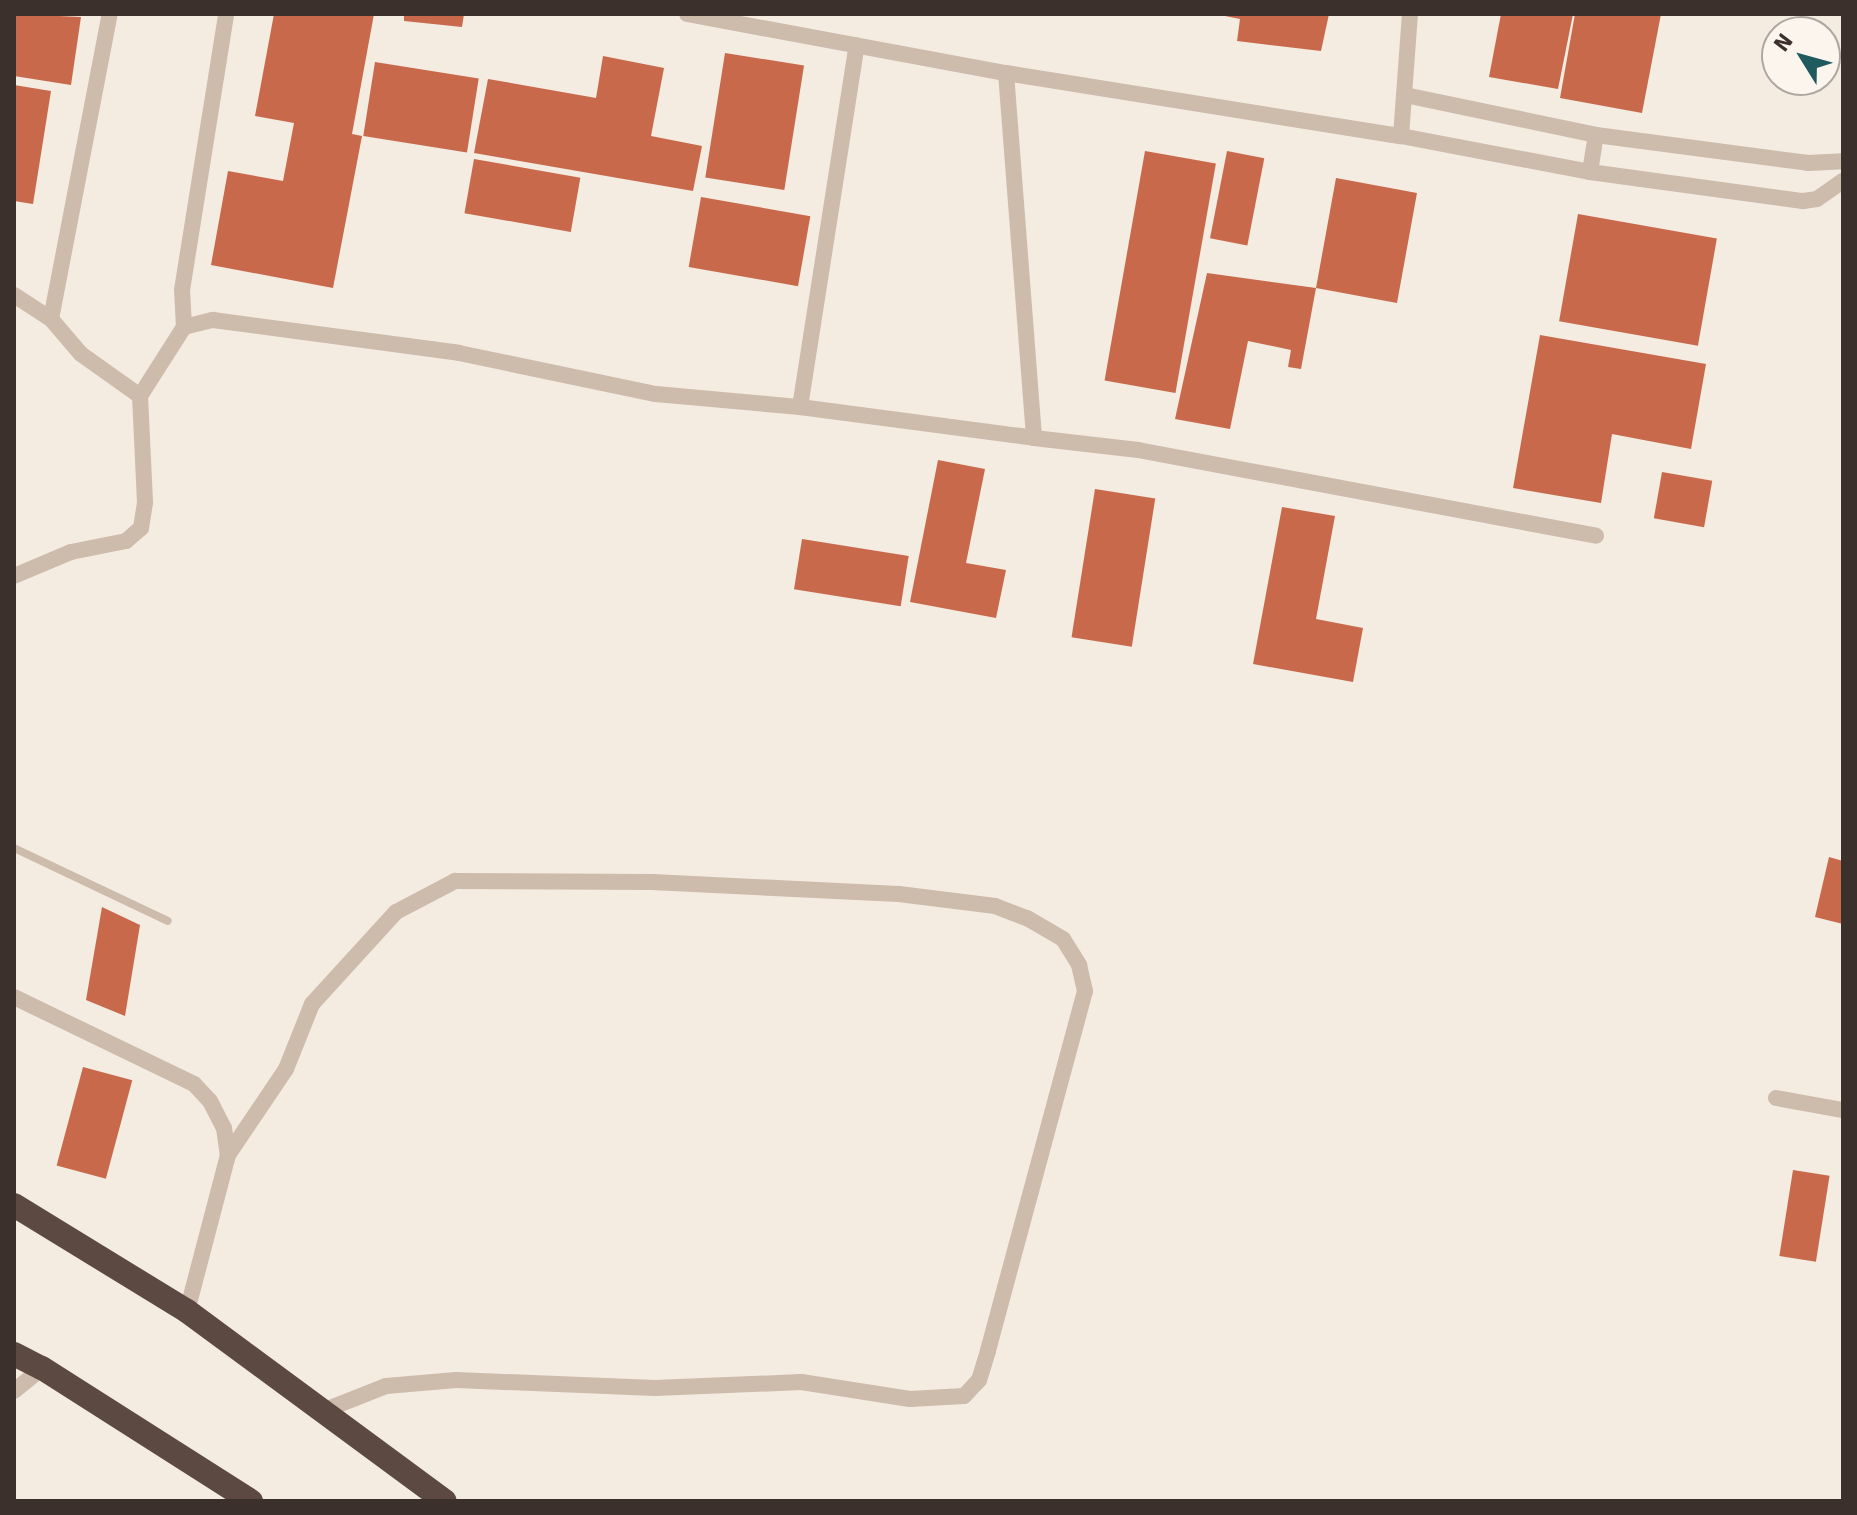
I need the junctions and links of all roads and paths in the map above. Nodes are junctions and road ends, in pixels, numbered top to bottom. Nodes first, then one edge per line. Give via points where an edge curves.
1 (110, 14) edge
2 (226, 14) edge
3 (687, 14) edge
4 (1410, 14) edge
5 (857, 45) junction
6 (1006, 73) junction
7 (1405, 95) junction
8 (1596, 135) junction
9 (1401, 136) junction
10 (1843, 161) edge
11 (1590, 172) junction
12 (1843, 181) edge
13 (14, 295) edge
14 (51, 319) junction
15 (184, 327) junction
16 (140, 396) junction
17 (800, 407) junction
18 (1034, 438) junction
19 (1596, 536) dead end
20 (14, 576) edge
21 (14, 848) edge
22 (168, 921) dead end
23 (14, 997) edge
24 (1776, 1098) dead end
25 (1843, 1110) edge
26 (228, 1155) junction
27 (14, 1205) edge
28 (187, 1311) junction
29 (14, 1354) edge
30 (42, 1368) junction
31 (14, 1391) edge
32 (325, 1410) junction
33 (251, 1501) edge
34 (445, 1501) edge

1 - 14 street
2 - 15 street via 182,290
3 - 5 street
4 - 7 street
5 - 6 street
5 - 17 street
6 - 9 street
6 - 18 street
7 - 8 street
7 - 9 street
8 - 10 street via 1808,163
8 - 11 street
9 - 11 street
11 - 12 street via 1803,201 1817,199
13 - 14 street
14 - 16 street via 81,354
15 - 16 street
15 - 17 street via 213,320 459,353 656,394
16 - 20 street via 145,502 141,528 126,541 71,552
17 - 18 street
18 - 19 street via 1138,450
21 - 22 lane
23 - 26 street via 194,1084 224,1128
24 - 25 street
26 - 28 street
26 - 32 street via 286,1069 312,1004 396,912 455,881 652,882 899,894 995,906 1063,939 1079,965 1085,991 988,1351 979,1380 964,1396 910,1399 801,1382 655,1388 456,1380 386,1386
27 - 28 highway
28 - 32 highway
29 - 30 highway
30 - 31 street
30 - 33 highway
32 - 34 highway

